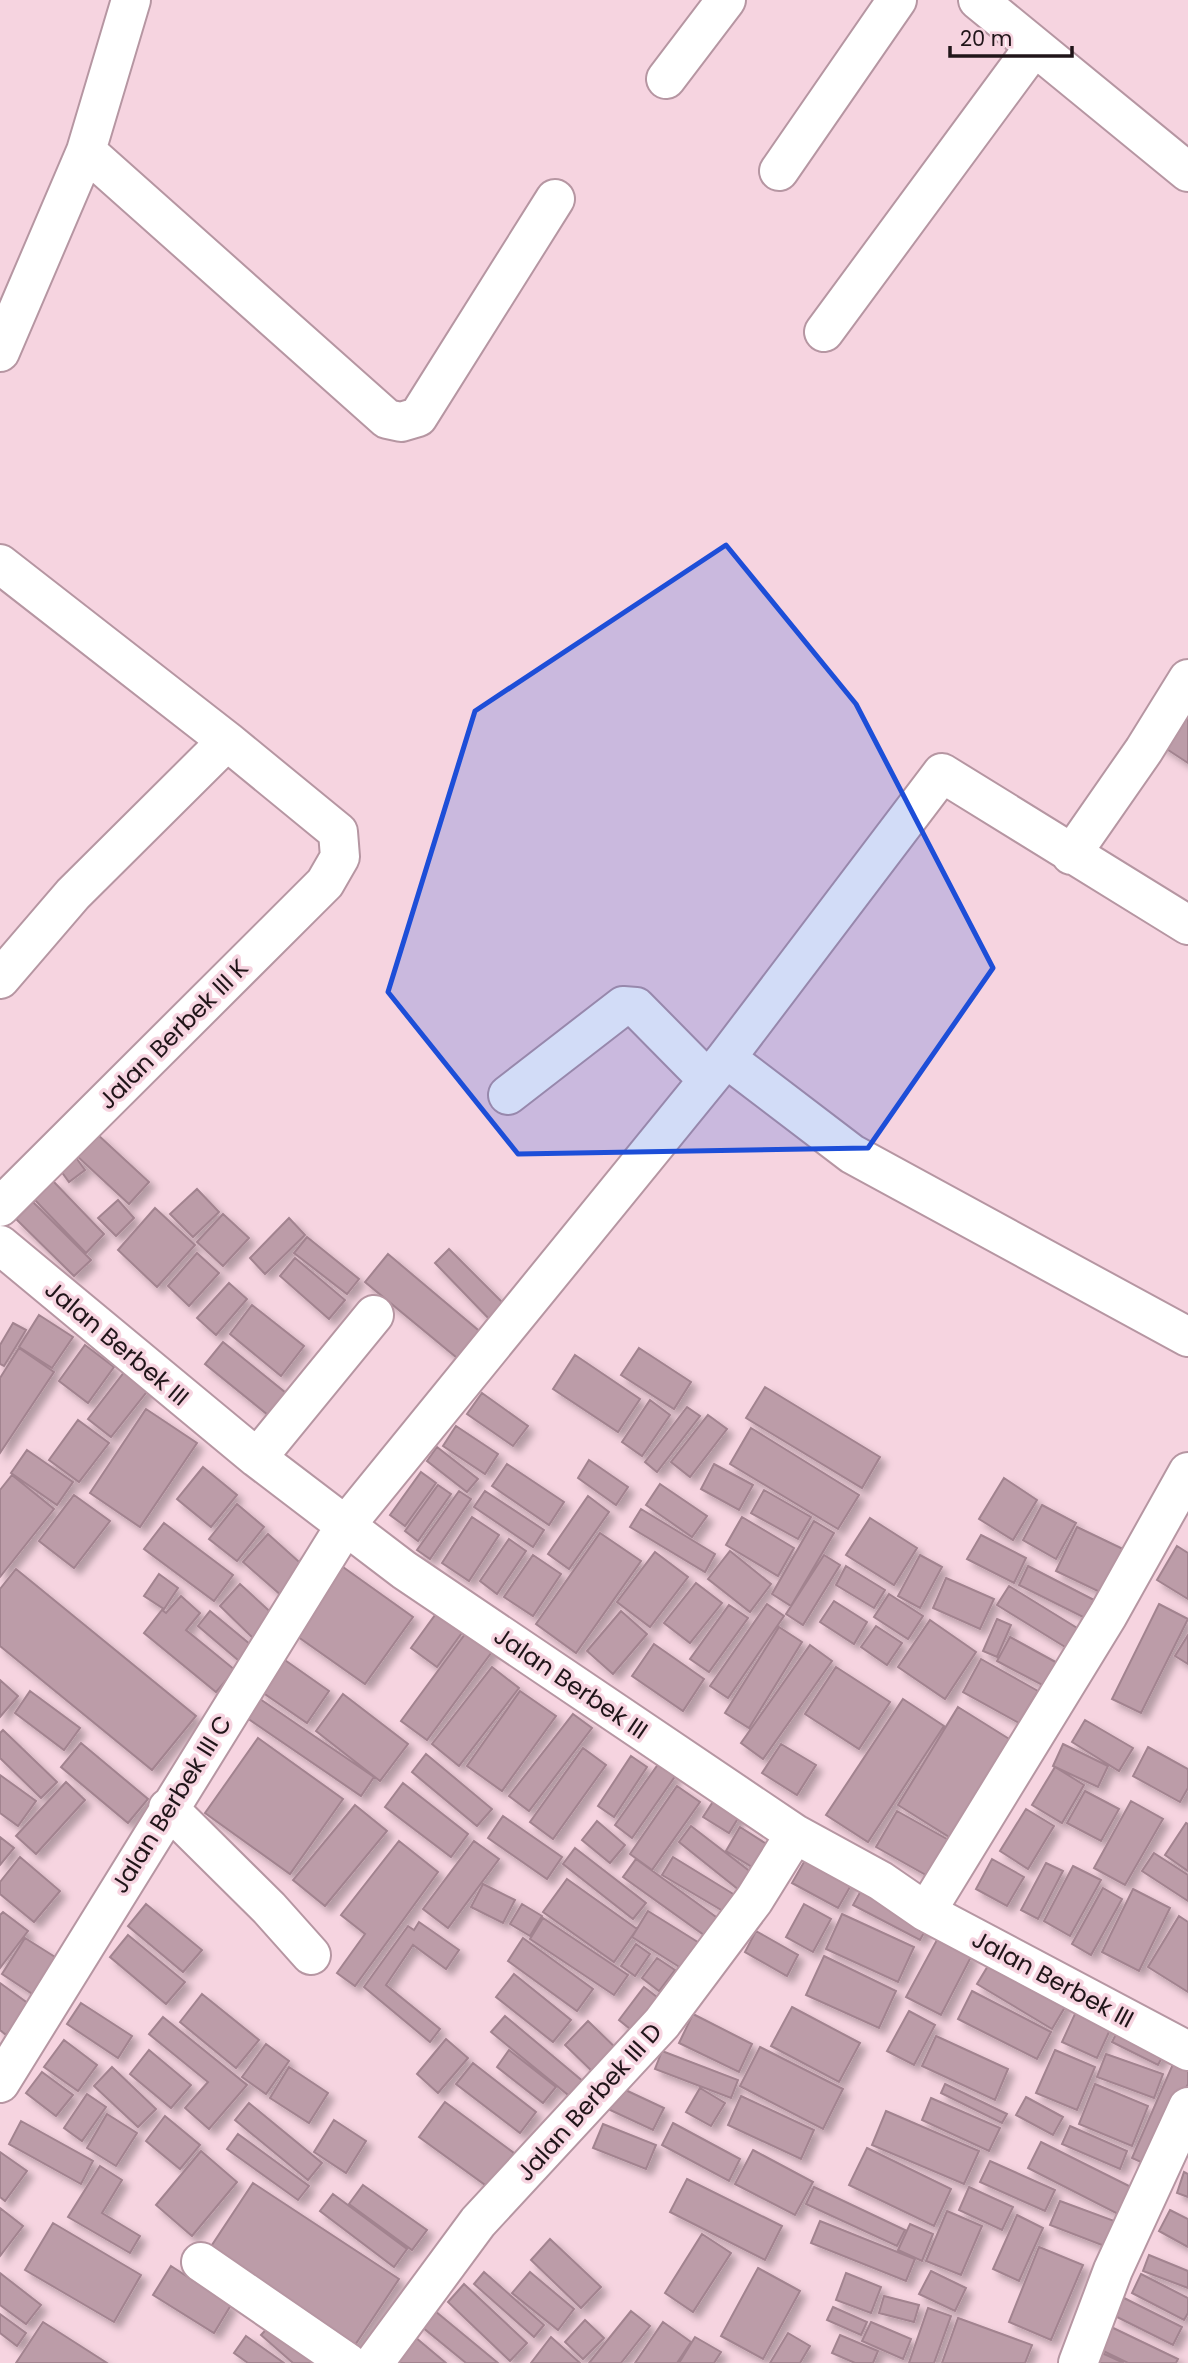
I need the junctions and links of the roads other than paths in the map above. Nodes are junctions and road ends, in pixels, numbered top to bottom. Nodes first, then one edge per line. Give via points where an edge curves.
1 (131, 0) edge
2 (726, 0) edge
3 (897, 0) edge
4 (978, 0) edge
5 (1034, 47) junction
6 (666, 79) dead end
7 (86, 151) junction
8 (779, 170) dead end
9 (1188, 172) edge
10 (555, 199) dead end
11 (824, 332) dead end
12 (0, 352) edge
13 (0, 564) edge
14 (1188, 679) edge
15 (227, 741) junction
16 (1071, 855) junction
17 (1188, 925) edge
18 (0, 979) edge
19 (717, 1069) junction
20 (508, 1095) dead end
21 (0, 1207) edge
22 (0, 1245) edge
23 (374, 1315) dead end
24 (1188, 1337) edge
25 (257, 1458) junction
26 (1188, 1472) edge
27 (345, 1526) junction
28 (168, 1808) junction
29 (795, 1835) junction
30 (926, 1912) junction
31 (311, 1955) dead end
32 (1185, 2041) edge
33 (0, 2083) edge
34 (1188, 2107) edge
35 (201, 2262) dead end
36 (348, 2363) edge
37 (374, 2363) edge
38 (1078, 2363) edge

1 - 7 street
2 - 6 street
3 - 8 street
4 - 5 street
5 - 9 street
5 - 11 street
7 - 10 street via 387,419 401,422 418,417
7 - 12 street
13 - 15 street
14 - 16 street
15 - 18 street via 73,894
15 - 21 street, Jalan Berbek III K via 338,832 340,857 325,883
16 - 17 street
16 - 19 street, Jalan Berbek III C via 942,773
19 - 20 street via 636,1007 623,1006
19 - 24 street via 852,1154
19 - 27 street, Jalan Berbek III C
22 - 25 street, Jalan Berbek III
23 - 25 street
25 - 27 street, Jalan Berbek III
26 - 30 street via 1108,1615
27 - 28 street, Jalan Berbek III C
27 - 29 street, Jalan Berbek III
28 - 31 street
28 - 33 street, Jalan Berbek III C
29 - 30 street, Jalan Berbek III via 881,1881
29 - 37 street, Jalan Berbek III D via 754,1900 662,2022 478,2222
30 - 32 street, Jalan Berbek III
34 - 38 street via 1113,2270
35 - 36 street

